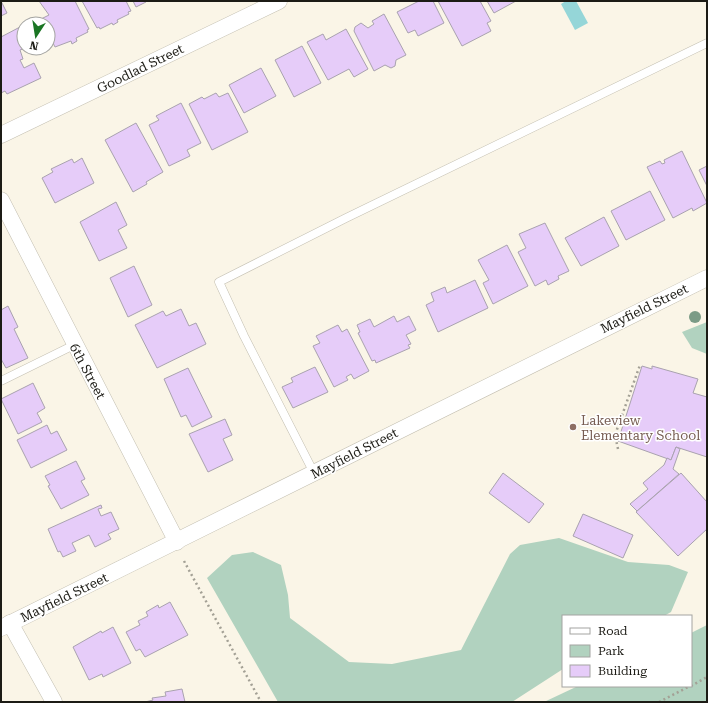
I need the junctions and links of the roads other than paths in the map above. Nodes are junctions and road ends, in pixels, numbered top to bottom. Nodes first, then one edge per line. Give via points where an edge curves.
1 (279, 1) edge
2 (707, 43) edge
3 (1, 135) edge
4 (1, 200) edge
5 (707, 278) edge
6 (74, 345) junction
7 (1, 381) edge
8 (314, 473) junction
9 (177, 542) junction
10 (6, 626) edge
11 (54, 702) edge

1 - 3 street, Goodlad Street
2 - 8 lane via 219,282
4 - 6 street, 6th Street
5 - 8 street, Mayfield Street
6 - 7 lane
6 - 9 street, 6th Street
8 - 9 street, Mayfield Street
9 - 10 street, Mayfield Street
10 - 11 street

